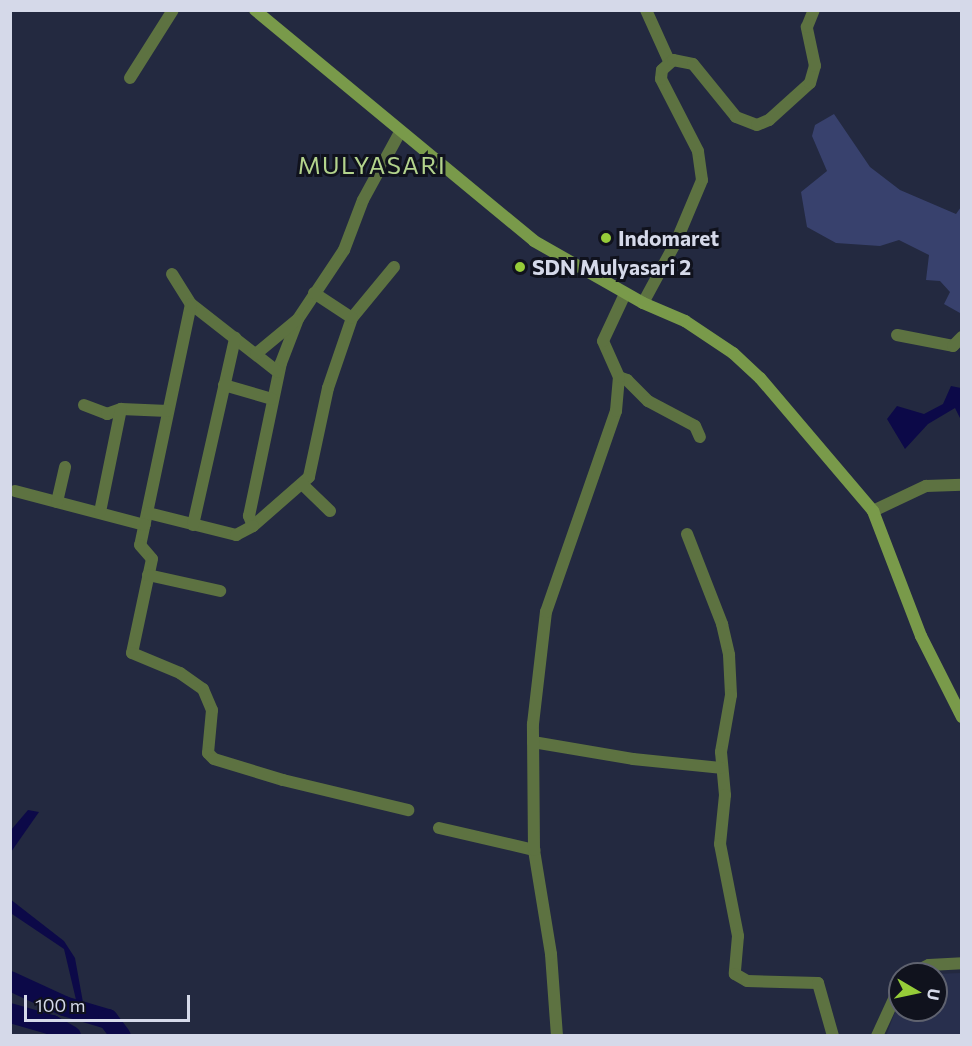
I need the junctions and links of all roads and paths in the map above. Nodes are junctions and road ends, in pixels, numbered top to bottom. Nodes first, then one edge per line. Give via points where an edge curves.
1 (172, 10) edge
2 (646, 10) edge
3 (814, 10) edge
4 (256, 11) edge
5 (669, 61) junction
6 (130, 78) dead end
7 (399, 134) junction
8 (394, 267) dead end
9 (172, 274) dead end
10 (314, 293) junction
11 (626, 294) junction
12 (643, 303) junction
13 (191, 304) junction
14 (352, 318) junction
15 (298, 319) junction
16 (897, 335) dead end
17 (962, 337) edge
18 (235, 338) junction
19 (256, 354) junction
20 (278, 372) junction
21 (619, 377) junction
22 (224, 385) junction
23 (272, 399) junction
24 (84, 405) dead end
25 (121, 409) junction
26 (168, 411) junction
27 (700, 436) dead end
28 (65, 467) dead end
29 (302, 484) junction
30 (962, 485) edge
31 (15, 491) dead end
32 (57, 502) junction
33 (873, 510) junction
34 (330, 511) dead end
35 (100, 512) junction
36 (146, 519) junction
37 (193, 525) junction
38 (253, 526) junction
39 (687, 534) dead end
40 (148, 575) junction
41 (219, 591) dead end
42 (962, 717) edge
43 (533, 742) junction
44 (721, 768) junction
45 (408, 810) dead end
46 (439, 828) dead end
47 (534, 850) junction
48 (888, 1012) edge
49 (557, 1035) edge
50 (833, 1035) edge
51 (877, 1035) edge

1 - 6 street
2 - 5 street
3 - 5 street via 807,27 815,66 810,83 769,120 757,125 736,117 693,64 682,59
4 - 7 main road via 338,77
5 - 12 street via 661,79 698,151 702,180 676,242
7 - 10 street via 363,200 344,250
7 - 11 main road via 534,241
8 - 14 street
9 - 13 street
10 - 14 street
10 - 15 street
11 - 12 main road
11 - 21 street via 603,341
12 - 33 main road via 685,321 746,364
13 - 18 street
13 - 26 street
14 - 29 street via 328,388 309,477
15 - 19 street
15 - 20 street
16 - 17 street via 953,346
18 - 19 street
18 - 22 street
19 - 20 street
20 - 23 street
21 - 27 street via 648,401 695,426
21 - 43 street via 616,411 546,612
22 - 23 street
22 - 37 street
23 - 38 street via 249,516
24 - 25 street via 107,414
25 - 26 street
25 - 35 street
26 - 36 street
28 - 32 street
29 - 34 street
29 - 38 street
30 - 33 street via 926,486
31 - 32 street
32 - 35 street
33 - 42 main road via 921,636
35 - 36 street
36 - 37 street
36 - 40 street via 140,545 152,559
37 - 38 street via 236,535
39 - 44 street via 722,624 729,655 731,695
40 - 41 street
40 - 45 street via 132,653 180,673 203,689 212,710 210,756 283,780
43 - 44 street via 633,759
43 - 47 street
44 - 50 street via 725,795 720,844 738,936 735,974 747,981 818,983
46 - 47 street
47 - 49 street via 551,954
48 - 51 street

